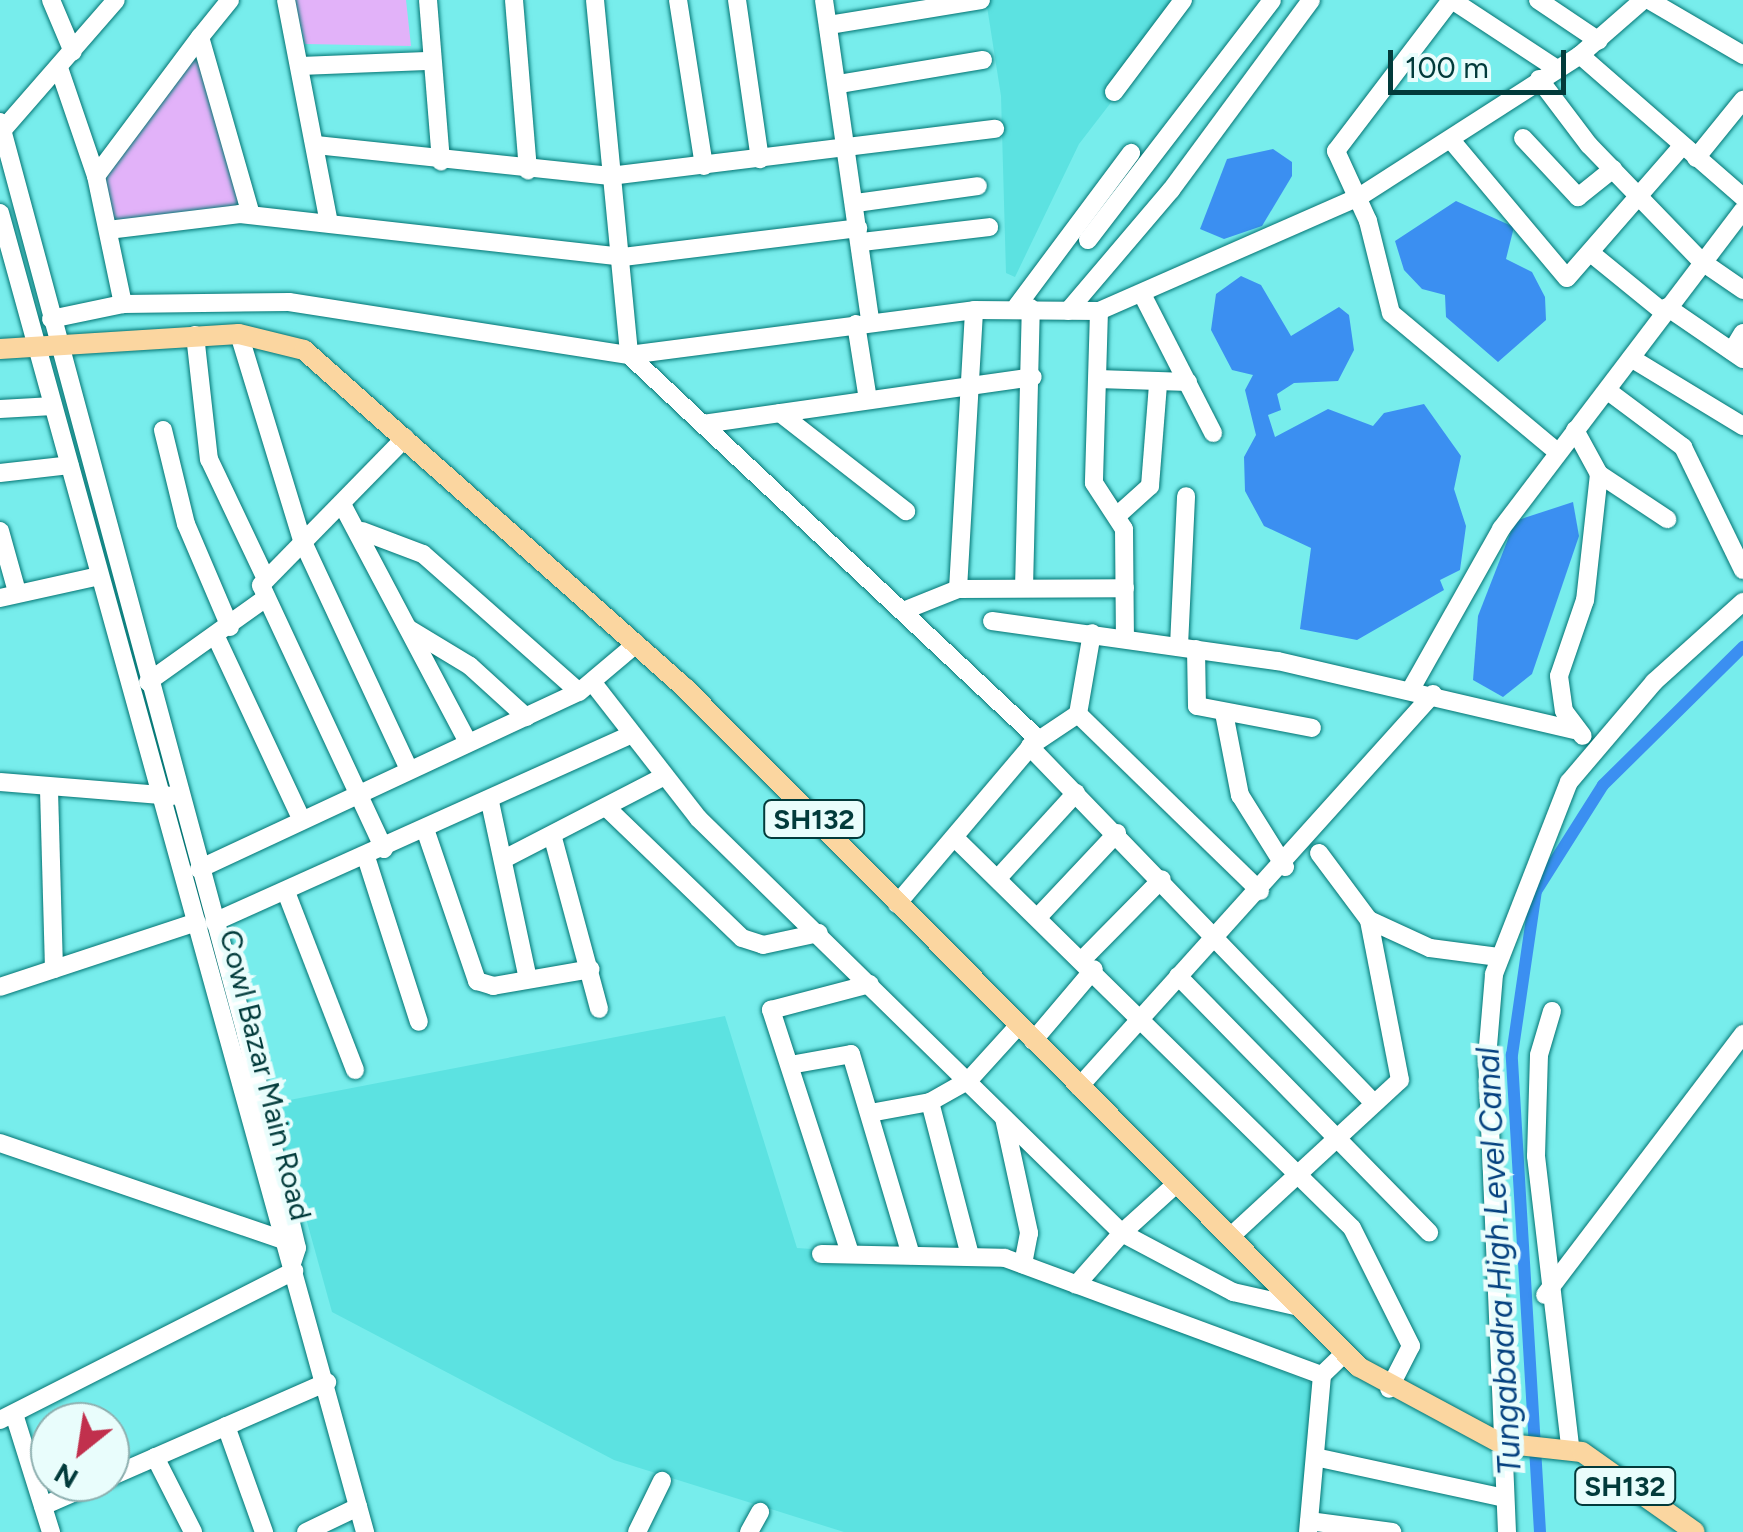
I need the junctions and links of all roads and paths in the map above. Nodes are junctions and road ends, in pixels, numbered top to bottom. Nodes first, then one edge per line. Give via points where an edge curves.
1 (51, 0) edge
2 (116, 0) edge
3 (230, 0) edge
4 (286, 0) edge
5 (428, 0) edge
6 (514, 0) edge
7 (594, 0) edge
8 (678, 0) edge
9 (737, 0) edge
10 (824, 0) edge
11 (980, 0) edge
12 (1182, 0) edge
13 (1272, 0) edge
14 (1311, 0) edge
15 (1452, 0) edge
16 (1538, 0) edge
17 (1646, 0) edge
18 (1676, 6) edge
19 (829, 25) junction
20 (200, 36) junction
21 (1599, 41) junction
22 (73, 52) junction
23 (1580, 55) junction
24 (1743, 55) edge
25 (983, 60) dead end
26 (430, 61) junction
27 (303, 66) junction
28 (58, 68) junction
29 (1557, 69) junction
30 (1538, 79) junction
31 (839, 84) junction
32 (1114, 92) dead end
33 (1743, 100) edge
34 (1, 129) edge
35 (995, 130) dead end
36 (1523, 138) dead end
37 (1451, 140) junction
38 (316, 145) junction
39 (849, 146) junction
40 (1689, 152) junction
41 (1131, 153) dead end
42 (760, 159) junction
43 (441, 161) junction
44 (704, 166) junction
45 (1613, 169) junction
46 (528, 170) junction
47 (96, 176) junction
48 (610, 176) junction
49 (978, 186) dead end
50 (1643, 195) junction
51 (1358, 197) junction
52 (1743, 197) edge
53 (856, 203) junction
54 (1743, 210) edge
55 (0, 212) edge
56 (252, 215) junction
57 (329, 223) junction
58 (989, 227) dead end
59 (108, 230) junction
60 (860, 235) junction
61 (1088, 240) dead end
62 (1592, 254) junction
63 (624, 257) junction
64 (1701, 261) junction
65 (1743, 290) edge
66 (1143, 296) junction
67 (123, 304) junction
68 (1024, 307) junction
69 (974, 310) junction
70 (1665, 310) junction
71 (1068, 311) junction
72 (1099, 311) junction
73 (51, 319) junction
74 (863, 323) junction
75 (1743, 333) edge
76 (239, 334) junction
77 (194, 335) junction
78 (58, 346) junction
79 (35, 348) junction
80 (0, 349) edge
81 (629, 355) junction
82 (1738, 355) edge
83 (1631, 358) junction
84 (1033, 376) junction
85 (1098, 380) junction
86 (1188, 382) junction
87 (972, 385) junction
88 (1158, 385) junction
89 (1608, 391) junction
90 (868, 400) junction
91 (52, 406) junction
92 (0, 409) edge
93 (780, 413) junction
94 (703, 424) junction
95 (1743, 426) edge
96 (163, 430) dead end
97 (1575, 430) junction
98 (1213, 433) dead end
99 (405, 438) junction
100 (1557, 452) junction
101 (70, 464) junction
102 (0, 473) edge
103 (1600, 474) junction
104 (1186, 496) dead end
105 (344, 508) junction
106 (906, 511) dead end
107 (1119, 514) junction
108 (1667, 519) dead end
109 (0, 531) edge
110 (362, 531) junction
111 (302, 540) junction
112 (1743, 570) edge
113 (264, 575) junction
114 (99, 576) junction
115 (1024, 588) junction
116 (1125, 588) junction
117 (958, 589) junction
118 (8, 595) edge
119 (263, 600) junction
120 (1743, 602) edge
121 (903, 611) junction
122 (992, 621) dead end
123 (408, 629) junction
124 (223, 633) junction
125 (1092, 633) junction
126 (1125, 638) junction
127 (636, 644) junction
128 (1188, 647) junction
129 (148, 682) junction
130 (586, 688) junction
131 (1412, 690) junction
132 (1432, 694) junction
133 (1224, 712) junction
134 (1078, 714) junction
135 (526, 717) junction
136 (1312, 728) dead end
137 (1575, 730) junction
138 (627, 736) junction
139 (466, 740) junction
140 (1034, 743) junction
141 (1595, 745) junction
142 (408, 766) junction
143 (660, 778) junction
144 (0, 782) edge
145 (49, 790) junction
146 (358, 791) junction
147 (1076, 793) junction
148 (170, 797) junction
149 (490, 802) junction
150 (607, 808) junction
151 (300, 816) junction
152 (426, 829) junction
153 (1117, 833) junction
154 (553, 838) junction
155 (956, 838) junction
156 (384, 850) junction
157 (1319, 852) dead end
158 (366, 856) junction
159 (504, 859) junction
160 (1285, 867) junction
161 (199, 868) junction
162 (999, 877) junction
163 (1162, 879) junction
164 (1260, 891) junction
165 (286, 892) junction
166 (898, 904) junction
167 (1039, 916) junction
168 (1370, 920) junction
169 (206, 922) junction
170 (819, 933) junction
171 (1215, 936) junction
172 (1498, 958) junction
173 (1088, 964) junction
174 (54, 969) junction
175 (591, 969) junction
176 (1178, 976) junction
177 (528, 979) junction
178 (870, 984) junction
179 (0, 988) edge
180 (599, 1009) dead end
181 (1552, 1010) dead end
182 (1140, 1014) junction
183 (419, 1022) dead end
184 (1026, 1034) junction
185 (1743, 1034) edge
186 (790, 1065) junction
187 (355, 1070) dead end
188 (969, 1080) junction
189 (1078, 1087) junction
190 (930, 1102) junction
191 (1374, 1102) junction
192 (870, 1113) junction
193 (1004, 1115) junction
194 (1338, 1139) junction
195 (0, 1143) edge
196 (1298, 1179) junction
197 (1176, 1184) junction
198 (1429, 1232) dead end
199 (1122, 1233) junction
200 (1230, 1236) junction
201 (278, 1238) junction
202 (850, 1253) junction
203 (821, 1254) dead end
204 (910, 1255) junction
205 (970, 1256) junction
206 (1024, 1264) junction
207 (293, 1267) junction
208 (1076, 1285) junction
209 (1545, 1294) junction
210 (1299, 1307) junction
211 (1345, 1352) junction
212 (1322, 1376) junction
213 (327, 1382) junction
214 (1389, 1388) junction
215 (7, 1417) edge
216 (226, 1426) junction
217 (1505, 1443) junction
218 (1562, 1445) junction
219 (1315, 1457) junction
220 (154, 1458) junction
221 (130, 1468) edge
222 (662, 1481) dead end
223 (1505, 1498) junction
224 (53, 1502) edge
225 (44, 1506) junction
226 (358, 1507) junction
227 (760, 1512) dead end
228 (1309, 1527) edge
229 (52, 1532) edge
230 (194, 1532) edge
231 (264, 1532) edge
232 (306, 1532) edge
233 (365, 1532) edge
234 (637, 1532) edge
235 (750, 1532) edge
236 (1392, 1532) edge
237 (1506, 1532) edge
238 (1695, 1532) edge

1 - 22 street
2 - 22 street
3 - 20 street
4 - 27 street
5 - 26 street
6 - 46 street
7 - 48 street
8 - 44 street
9 - 42 street
10 - 19 street
11 - 19 street
12 - 32 street
13 - 61 street
14 - 71 street via 1171,190
15 - 29 street
15 - 51 street via 1338,138
16 - 21 street
17 - 18 street
17 - 21 street
18 - 24 street
19 - 31 street
20 - 47 street
20 - 56 street
21 - 23 street
22 - 28 street
23 - 29 street
23 - 40 street
25 - 31 street
26 - 27 street
26 - 43 street
27 - 38 street
28 - 34 street
28 - 47 street
29 - 30 street
30 - 37 street
30 - 45 street
31 - 39 street
33 - 40 street
34 - 73 street, Cowl Bazar Main Road
35 - 39 street
36 - 45 street via 1578,197
37 - 51 street
37 - 62 street via 1559,275 1572,275
38 - 43 street
38 - 57 street
39 - 42 street
39 - 53 street
40 - 50 street
40 - 52 street
41 - 68 street
42 - 44 street
43 - 46 street
44 - 48 street
45 - 50 street
46 - 48 street
47 - 59 street
48 - 63 street
49 - 53 street
50 - 62 street
50 - 64 street
51 - 66 street
51 - 100 street via 1392,313
53 - 60 street
54 - 64 street
55 - 79 street, Cowl Bazar Main Road
56 - 57 street
56 - 59 street
57 - 63 street
58 - 60 street
59 - 67 street
60 - 63 street
60 - 74 street
62 - 70 street
63 - 81 street
64 - 65 street
64 - 70 street
66 - 72 street
66 - 86 street
67 - 73 street
67 - 81 street via 322,305
68 - 69 street
68 - 71 street
68 - 84 street
69 - 74 street
69 - 87 street
70 - 82 street
70 - 83 street
71 - 72 street
72 - 85 street
73 - 78 street, Cowl Bazar Main Road
74 - 81 street
74 - 90 street
75 - 82 street
76 - 77 main road, SH132
76 - 99 main road, SH132 via 304,350
76 - 111 street
77 - 78 main road, SH132
77 - 113 street via 209,459
78 - 79 main road, SH132
78 - 129 street, Cowl Bazar Main Road
79 - 80 main road, SH132
79 - 91 street, Cowl Bazar Main Road
81 - 94 street
83 - 89 street
83 - 95 street
84 - 87 street
84 - 115 street
85 - 88 street
85 - 107 street via 1094,483
86 - 88 street
86 - 98 street
87 - 90 street
87 - 117 street
88 - 107 street via 1150,486
89 - 97 street
89 - 112 street via 1683,446
90 - 93 street
91 - 92 street
91 - 101 street, Cowl Bazar Main Road
93 - 94 street
93 - 106 street
94 - 121 street
96 - 124 street
97 - 100 street
97 - 103 street
99 - 105 street
99 - 127 main road, SH132
100 - 131 street via 1500,528
101 - 102 street
101 - 114 street, Cowl Bazar Main Road
103 - 108 street
103 - 137 street via 1585,600 1560,676
104 - 128 street
105 - 110 street
105 - 111 street
107 - 116 street
109 - 118 street
110 - 123 street
110 - 130 street via 423,554
111 - 113 street
111 - 142 street
113 - 119 street
114 - 118 street
114 - 148 street, Cowl Bazar Main Road
115 - 116 street
115 - 117 street
116 - 126 street
117 - 121 street
119 - 124 street
119 - 146 street
120 - 141 street
121 - 140 street
122 - 125 street
123 - 135 street via 470,666
123 - 139 street
124 - 129 street
124 - 151 street
125 - 126 street
125 - 134 street
126 - 128 street
127 - 130 street
127 - 166 main road, SH132
128 - 131 street
128 - 133 street via 1193,700
129 - 148 street, Cowl Bazar Main Road
130 - 135 street
130 - 138 street
131 - 132 street
132 - 137 street
132 - 160 street
133 - 136 street
133 - 160 street via 1240,795
134 - 140 street
134 - 164 street
135 - 139 street
137 - 141 street
138 - 143 street
138 - 149 street
139 - 142 street
140 - 147 street
140 - 155 street
141 - 172 street via 1541,838
142 - 146 street
143 - 150 street
143 - 170 street
144 - 145 street
145 - 148 street
145 - 174 street
146 - 151 street
146 - 156 street
147 - 153 street
147 - 162 street
148 - 161 street, Cowl Bazar Main Road
148 - 169 street, Cowl Bazar Main Road
149 - 152 street
149 - 159 street
150 - 154 street
150 - 170 street via 742,938 763,945
151 - 161 street
152 - 156 street
152 - 177 street via 470,974 493,986
153 - 163 street
153 - 167 street
154 - 159 street
154 - 175 street
155 - 162 street
155 - 166 street
156 - 158 street
157 - 168 street
158 - 165 street
158 - 183 street
159 - 177 street
160 - 164 street
161 - 169 street, Cowl Bazar Main Road
162 - 167 street
163 - 171 street
163 - 173 street
164 - 171 street
165 - 169 street
165 - 187 street
166 - 184 main road, SH132
167 - 173 street
168 - 172 street via 1430,948
168 - 191 street via 1402,1073
169 - 174 street
169 - 201 street, Cowl Bazar Main Road
169 - 207 street, Cowl Bazar Main Road via 297,1248
170 - 178 street
171 - 176 street
171 - 191 street
172 - 217 street via 1488,1058
173 - 182 street
173 - 184 street
174 - 179 street
175 - 177 street
175 - 180 street
176 - 182 street
176 - 194 street
178 - 186 street via 776,1005 772,1019
178 - 188 street
181 - 209 street via 1535,1090
182 - 189 street
182 - 196 street
184 - 188 street
184 - 189 main road, SH132
185 - 209 street
186 - 192 street via 849,1051
186 - 202 street
188 - 190 street
188 - 193 street
189 - 197 main road, SH132
190 - 192 street
190 - 205 street
191 - 194 street
192 - 204 street
193 - 199 street
193 - 206 street via 1029,1233
194 - 196 street
194 - 198 street
195 - 201 street
196 - 200 street
196 - 214 street via 1352,1228 1406,1329 1408,1360
197 - 199 street
197 - 200 main road, SH132
199 - 208 street
199 - 210 street via 1233,1292
200 - 210 main road, SH132
201 - 207 street, Cowl Bazar Main Road
202 - 203 street
202 - 204 street
204 - 205 street
205 - 206 street
206 - 208 street
207 - 213 street
207 - 215 street
208 - 212 street
209 - 218 street
210 - 211 main road, SH132
211 - 212 street
211 - 214 main road, SH132
212 - 219 street
213 - 216 street
213 - 226 street
214 - 217 main road, SH132
215 - 225 street
216 - 220 street
216 - 231 street
217 - 218 main road, SH132
217 - 223 street
218 - 238 main road, SH132
219 - 223 street
219 - 228 street
220 - 221 street
220 - 230 street
222 - 234 street
223 - 237 street
224 - 225 street
225 - 229 street
226 - 232 street
226 - 233 street
227 - 235 street
228 - 236 street

